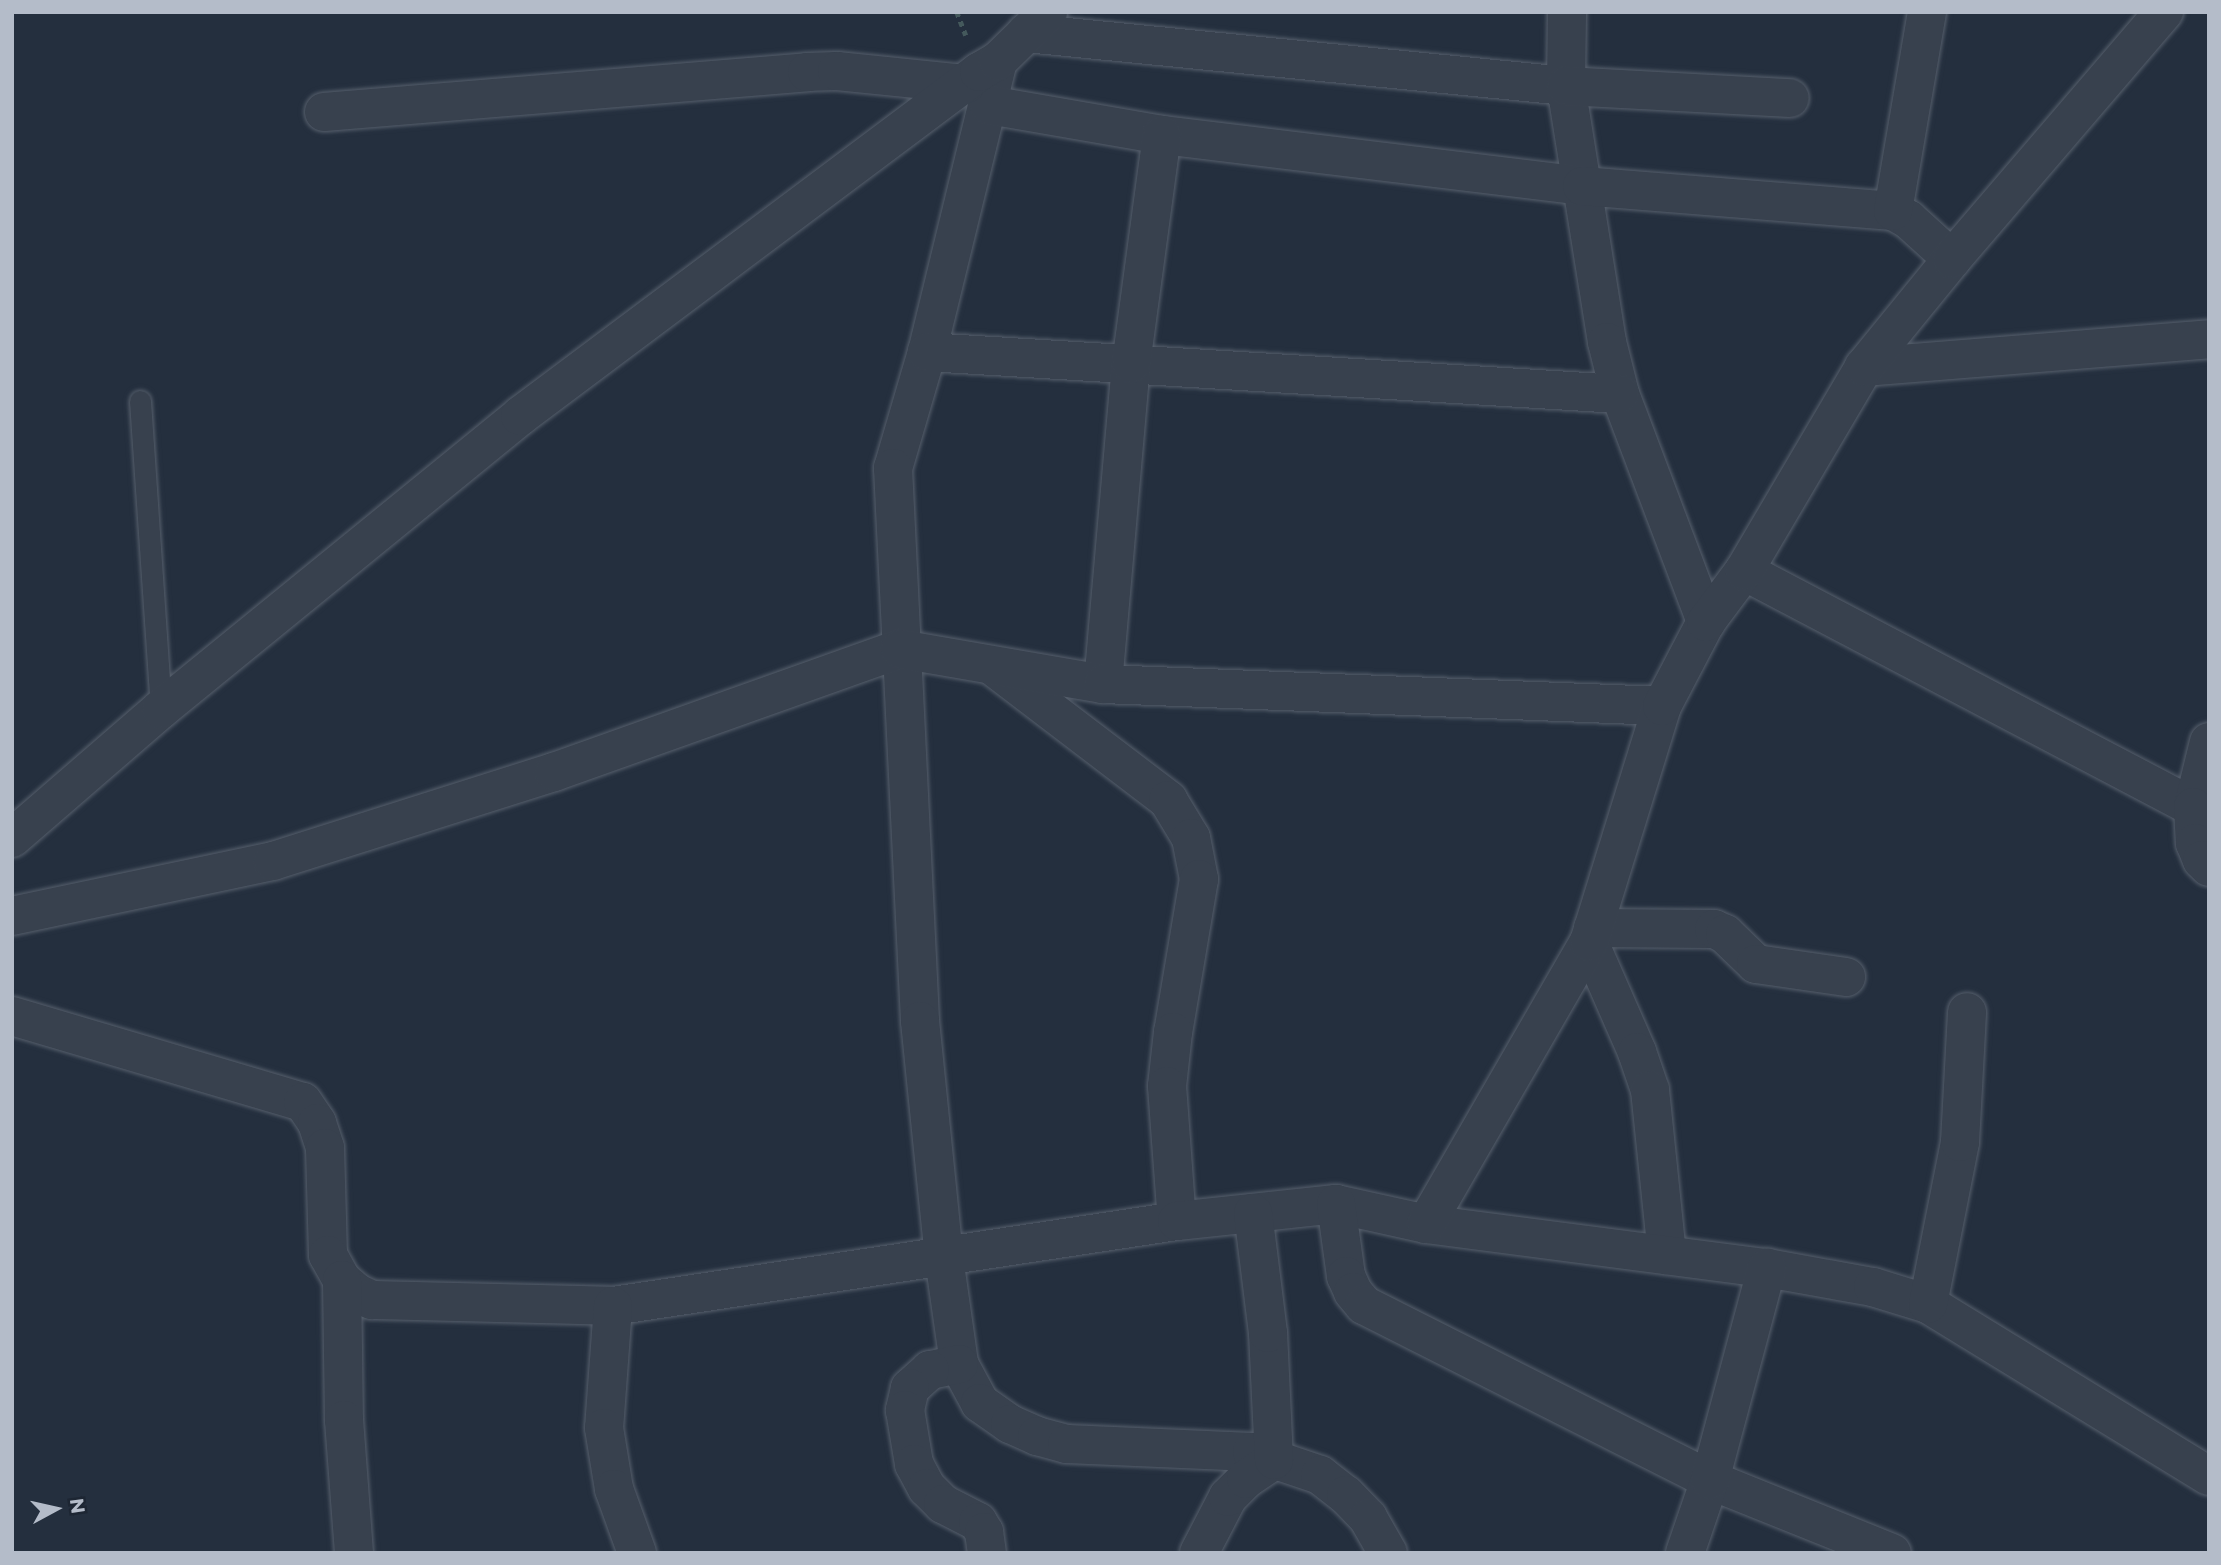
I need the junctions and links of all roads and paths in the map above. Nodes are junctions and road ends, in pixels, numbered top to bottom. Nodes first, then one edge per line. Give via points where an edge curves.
1 (1567, 12) edge
2 (1927, 12) edge
3 (2164, 12) edge
4 (1037, 23) edge
5 (1566, 86) junction
6 (978, 95) junction
7 (1790, 98) dead end
8 (324, 112) dead end
9 (1162, 135) junction
10 (1582, 186) junction
11 (1893, 211) junction
12 (1952, 259) junction
13 (2209, 339) edge
14 (927, 352) junction
15 (1132, 364) junction
16 (1864, 367) junction
17 (1620, 394) junction
18 (140, 401) dead end
19 (1744, 571) junction
20 (1706, 622) junction
21 (900, 649) junction
22 (991, 664) junction
23 (1103, 684) junction
24 (1662, 706) junction
25 (161, 709) junction
26 (2209, 742) edge
27 (2193, 807) junction
28 (12, 838) edge
29 (2209, 867) edge
30 (12, 916) edge
31 (1591, 935) junction
32 (1846, 977) dead end
33 (1967, 1012) dead end
34 (12, 1016) edge
35 (1336, 1204) junction
36 (1253, 1213) junction
37 (1177, 1221) junction
38 (1426, 1224) junction
39 (1667, 1255) junction
40 (944, 1258) junction
41 (1768, 1268) junction
42 (342, 1280) junction
43 (1928, 1304) junction
44 (613, 1306) junction
45 (958, 1364) junction
46 (1274, 1460) junction
47 (2209, 1476) edge
48 (1710, 1480) junction
49 (354, 1553) edge
50 (637, 1553) edge
51 (987, 1553) edge
52 (1199, 1553) edge
53 (1388, 1553) edge
54 (1685, 1553) edge
55 (1892, 1553) edge

1 - 5 street
2 - 11 street
3 - 12 street
4 - 5 street
4 - 6 street via 998,61
5 - 7 street
5 - 10 street
6 - 8 street via 837,71
6 - 9 street
6 - 14 street
6 - 25 street via 520,416
9 - 10 street
9 - 15 street
10 - 11 street
10 - 17 street
11 - 12 street
12 - 16 street
13 - 16 street
14 - 15 street
14 - 21 street via 893,468
15 - 17 street
15 - 23 street
16 - 19 street
17 - 20 street
18 - 25 lane
19 - 20 street
19 - 27 street
20 - 24 street
21 - 22 street
21 - 30 street via 554,772 273,860
21 - 40 street via 920,1021
22 - 23 street
22 - 37 street via 1168,800 1191,838 1199,879 1167,1086
23 - 24 street
24 - 31 street
25 - 28 street
26 - 27 street
27 - 29 street via 2195,843
31 - 32 street via 1714,929 1726,934 1756,964
31 - 38 street
31 - 39 street via 1650,1090
33 - 43 street via 1960,1142
34 - 42 street via 303,1102 317,1123 325,1148 328,1255
35 - 36 street
35 - 38 street
35 - 48 street via 1346,1276 1364,1305
36 - 37 street
36 - 46 street via 1268,1333
37 - 40 street
38 - 39 street
39 - 41 street
40 - 44 street
40 - 45 street
41 - 43 street via 1873,1287
41 - 48 street
42 - 44 street via 372,1300
42 - 49 street via 344,1420
43 - 47 street
44 - 50 street via 604,1428 614,1489
45 - 46 street via 980,1403 1037,1436 1067,1444 1252,1451
45 - 51 street via 930,1370 910,1388 905,1410 914,1464 943,1504 978,1522
46 - 52 street via 1228,1497
46 - 53 street via 1320,1475 1346,1495 1368,1518
48 - 54 street
48 - 55 street

